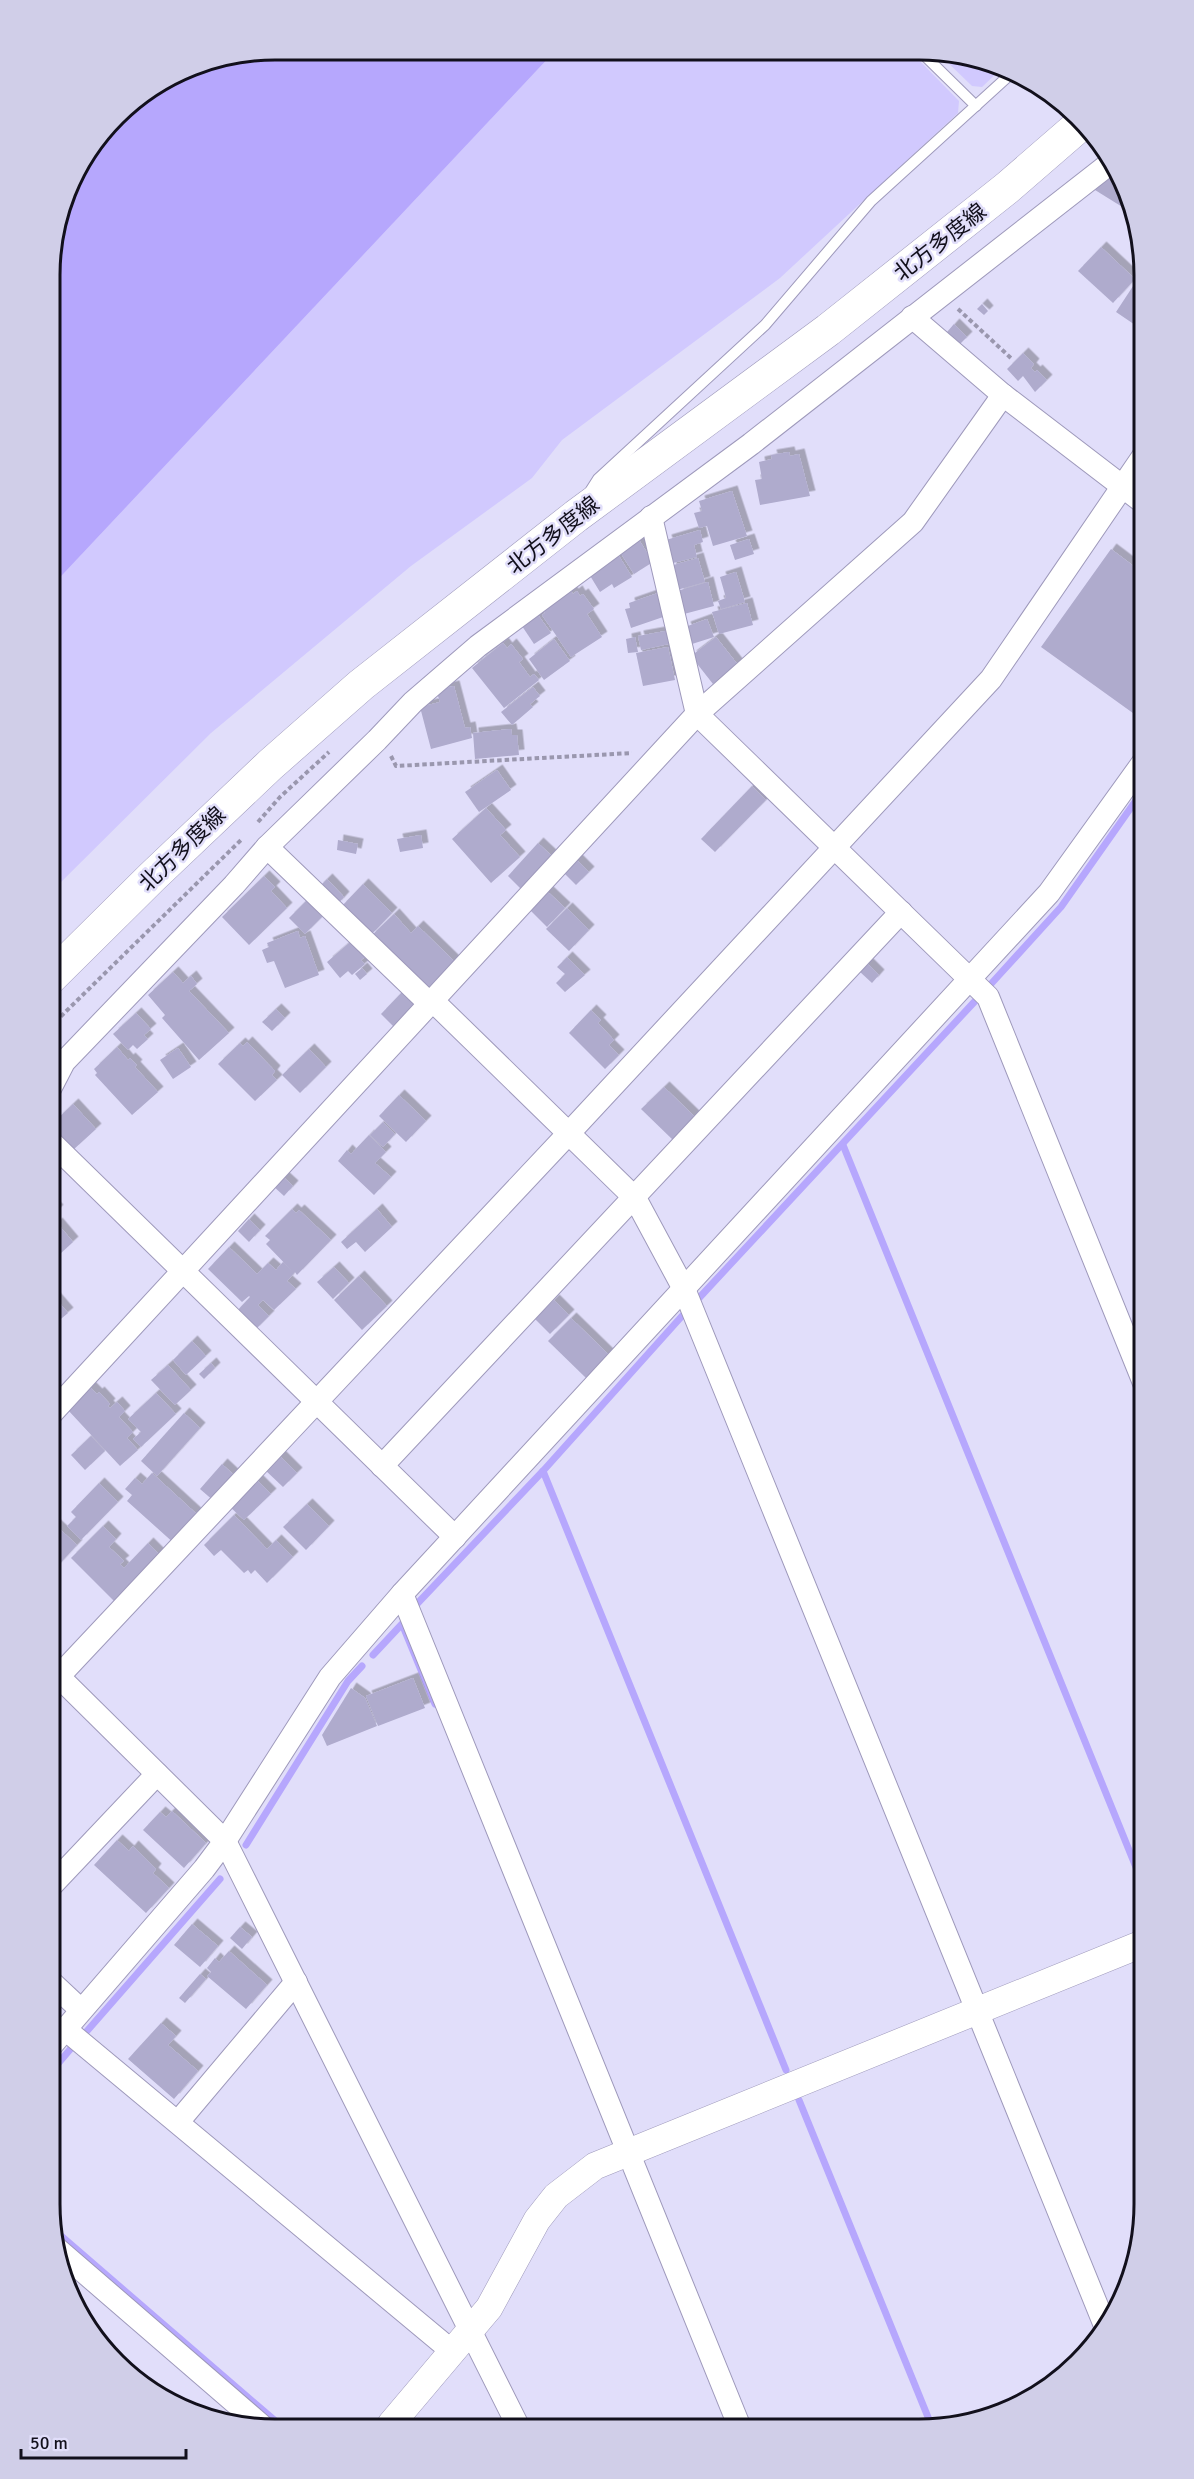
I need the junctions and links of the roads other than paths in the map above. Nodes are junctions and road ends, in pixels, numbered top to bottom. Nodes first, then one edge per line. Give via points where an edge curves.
1 (929, 60) edge
2 (1006, 78) edge
3 (976, 106) junction
4 (1077, 129) edge
5 (1105, 167) edge
6 (912, 317) junction
7 (1003, 395) junction
8 (1134, 472) edge
9 (1124, 488) junction
10 (1134, 496) edge
11 (576, 516) junction
12 (651, 517) junction
13 (697, 714) junction
14 (1134, 775) edge
15 (267, 847) junction
16 (834, 847) junction
17 (901, 912) junction
18 (60, 968) edge
19 (971, 980) junction
20 (431, 1003) junction
21 (60, 1070) edge
22 (569, 1133) junction
23 (60, 1151) edge
24 (635, 1198) junction
25 (182, 1270) junction
26 (684, 1289) junction
27 (1134, 1358) edge
28 (317, 1402) junction
29 (60, 1404) edge
30 (382, 1466) junction
31 (455, 1537) junction
32 (402, 1594) junction
33 (60, 1667) edge
34 (60, 1679) edge
35 (157, 1774) junction
36 (225, 1841) junction
37 (60, 1876) edge
38 (1134, 1947) edge
39 (296, 1982) junction
40 (60, 1990) edge
41 (81, 2010) junction
42 (977, 2010) junction
43 (65, 2029) junction
44 (60, 2035) edge
45 (178, 2121) junction
46 (628, 2151) junction
47 (66, 2257) edge
48 (1102, 2318) edge
49 (471, 2331) junction
50 (453, 2352) junction
51 (253, 2418) edge
52 (395, 2419) edge
53 (515, 2419) edge
54 (736, 2419) edge

1 - 3 lane
2 - 3 lane
3 - 11 lane via 871,201 765,325 598,479
4 - 11 main road, 北方多度線 via 1007,189 828,330
5 - 6 street
6 - 7 street
6 - 12 street
7 - 9 street
7 - 13 street via 913,522
8 - 9 street
9 - 10 street
9 - 16 street via 991,679
11 - 18 main road, 北方多度線 via 352,692 270,765
12 - 13 street
12 - 15 street via 478,646 413,702
13 - 16 street
13 - 20 street
14 - 19 street via 1050,893
15 - 20 street
15 - 21 street
16 - 17 street
16 - 22 street
17 - 19 street
17 - 24 street
19 - 26 street
19 - 27 street via 988,997
20 - 22 street
20 - 25 street
22 - 24 street
22 - 28 street
23 - 25 street
24 - 26 street
24 - 30 street
25 - 28 street
25 - 29 street
26 - 31 street
26 - 42 street
28 - 30 street
28 - 33 street
30 - 31 street
31 - 32 street
32 - 36 street via 330,1677
32 - 46 street
34 - 35 street
35 - 36 street
35 - 37 street
36 - 39 street
36 - 41 street
38 - 42 street
39 - 45 street
39 - 49 street
40 - 41 street
41 - 43 street
42 - 46 street
42 - 48 street
43 - 44 street
43 - 45 street
45 - 50 street
46 - 49 street via 595,2166 556,2196 537,2220 489,2308
46 - 54 street
47 - 51 street
49 - 50 street
49 - 53 street
50 - 52 street

